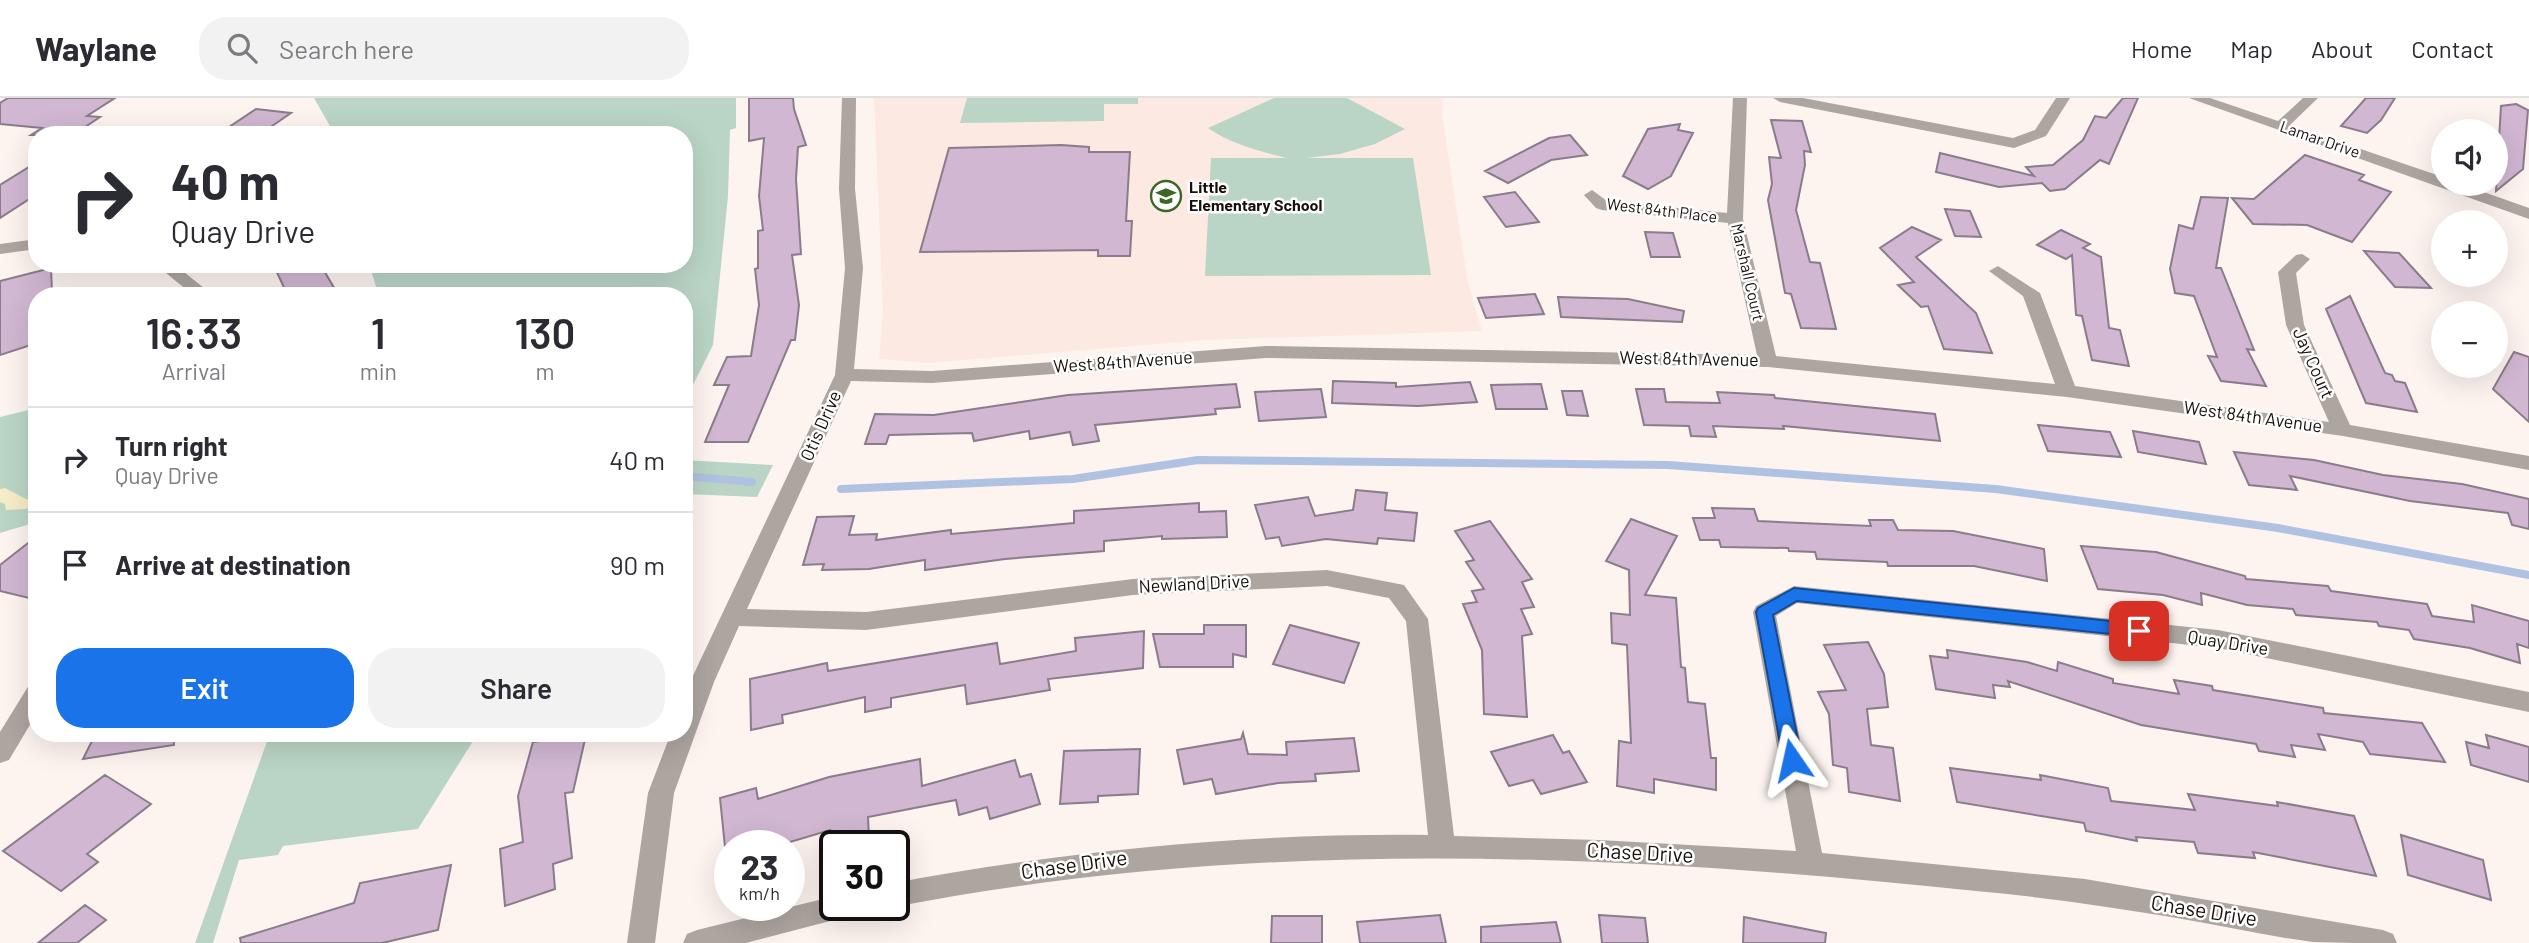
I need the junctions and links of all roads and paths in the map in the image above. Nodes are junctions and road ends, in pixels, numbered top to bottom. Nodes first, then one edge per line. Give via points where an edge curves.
1 (849, 98) edge
2 (1740, 98) edge
3 (1780, 98) edge
4 (2063, 98) edge
5 (2196, 98) edge
6 (2311, 98) edge
7 (2282, 125) junction
8 (2431, 178) edge
9 (1592, 195) dead end
10 (2480, 196) edge
11 (2529, 214) edge
12 (1735, 219) junction
13 (28, 245) edge
14 (0, 249) edge
15 (2302, 259) dead end
16 (1998, 271) dead end
17 (175, 273) edge
18 (193, 287) edge
19 (1769, 361) junction
20 (844, 375) junction
21 (2067, 391) junction
22 (2343, 430) junction
23 (2529, 463) edge
24 (732, 617) junction
25 (2529, 702) edge
26 (28, 707) edge
27 (693, 710) edge
28 (680, 742) edge
29 (0, 753) edge
30 (1442, 844) junction
31 (1811, 862) junction
32 (910, 892) edge
33 (819, 912) edge
34 (641, 943) edge
35 (698, 943) edge
36 (2383, 943) edge

1 - 20 street, Otis Drive via 848,189 854,268
2 - 12 street, Marshall Court
3 - 4 street via 2014,143 2041,133
5 - 7 street, Lamar Drive
6 - 7 street
7 - 8 street, Lamar Drive
9 - 12 street, West 84th Place via 1602,205
10 - 11 street, Lamar Drive
12 - 19 street, Marshall Court
13 - 14 street
15 - 22 street, Jay Court via 2287,272 2295,325
16 - 21 street via 2031,293
17 - 18 street
19 - 20 street, West 84th Avenue via 1266,352 933,377
19 - 21 street, West 84th Avenue
20 - 24 street, Otis Drive
21 - 22 street, West 84th Avenue
22 - 23 street, West 84th Avenue
24 - 27 street, Otis Drive
24 - 30 street, Newland Drive via 866,621 1133,587 1327,578 1396,591 1417,619
25 - 31 street, Quay Drive via 2218,639 1794,594 1764,612
26 - 29 street
28 - 34 street, Otis Drive via 661,793
30 - 31 street, Chase Drive
30 - 32 street, Chase Drive via 1141,856
31 - 36 street, Chase Drive via 2045,886
33 - 35 street

